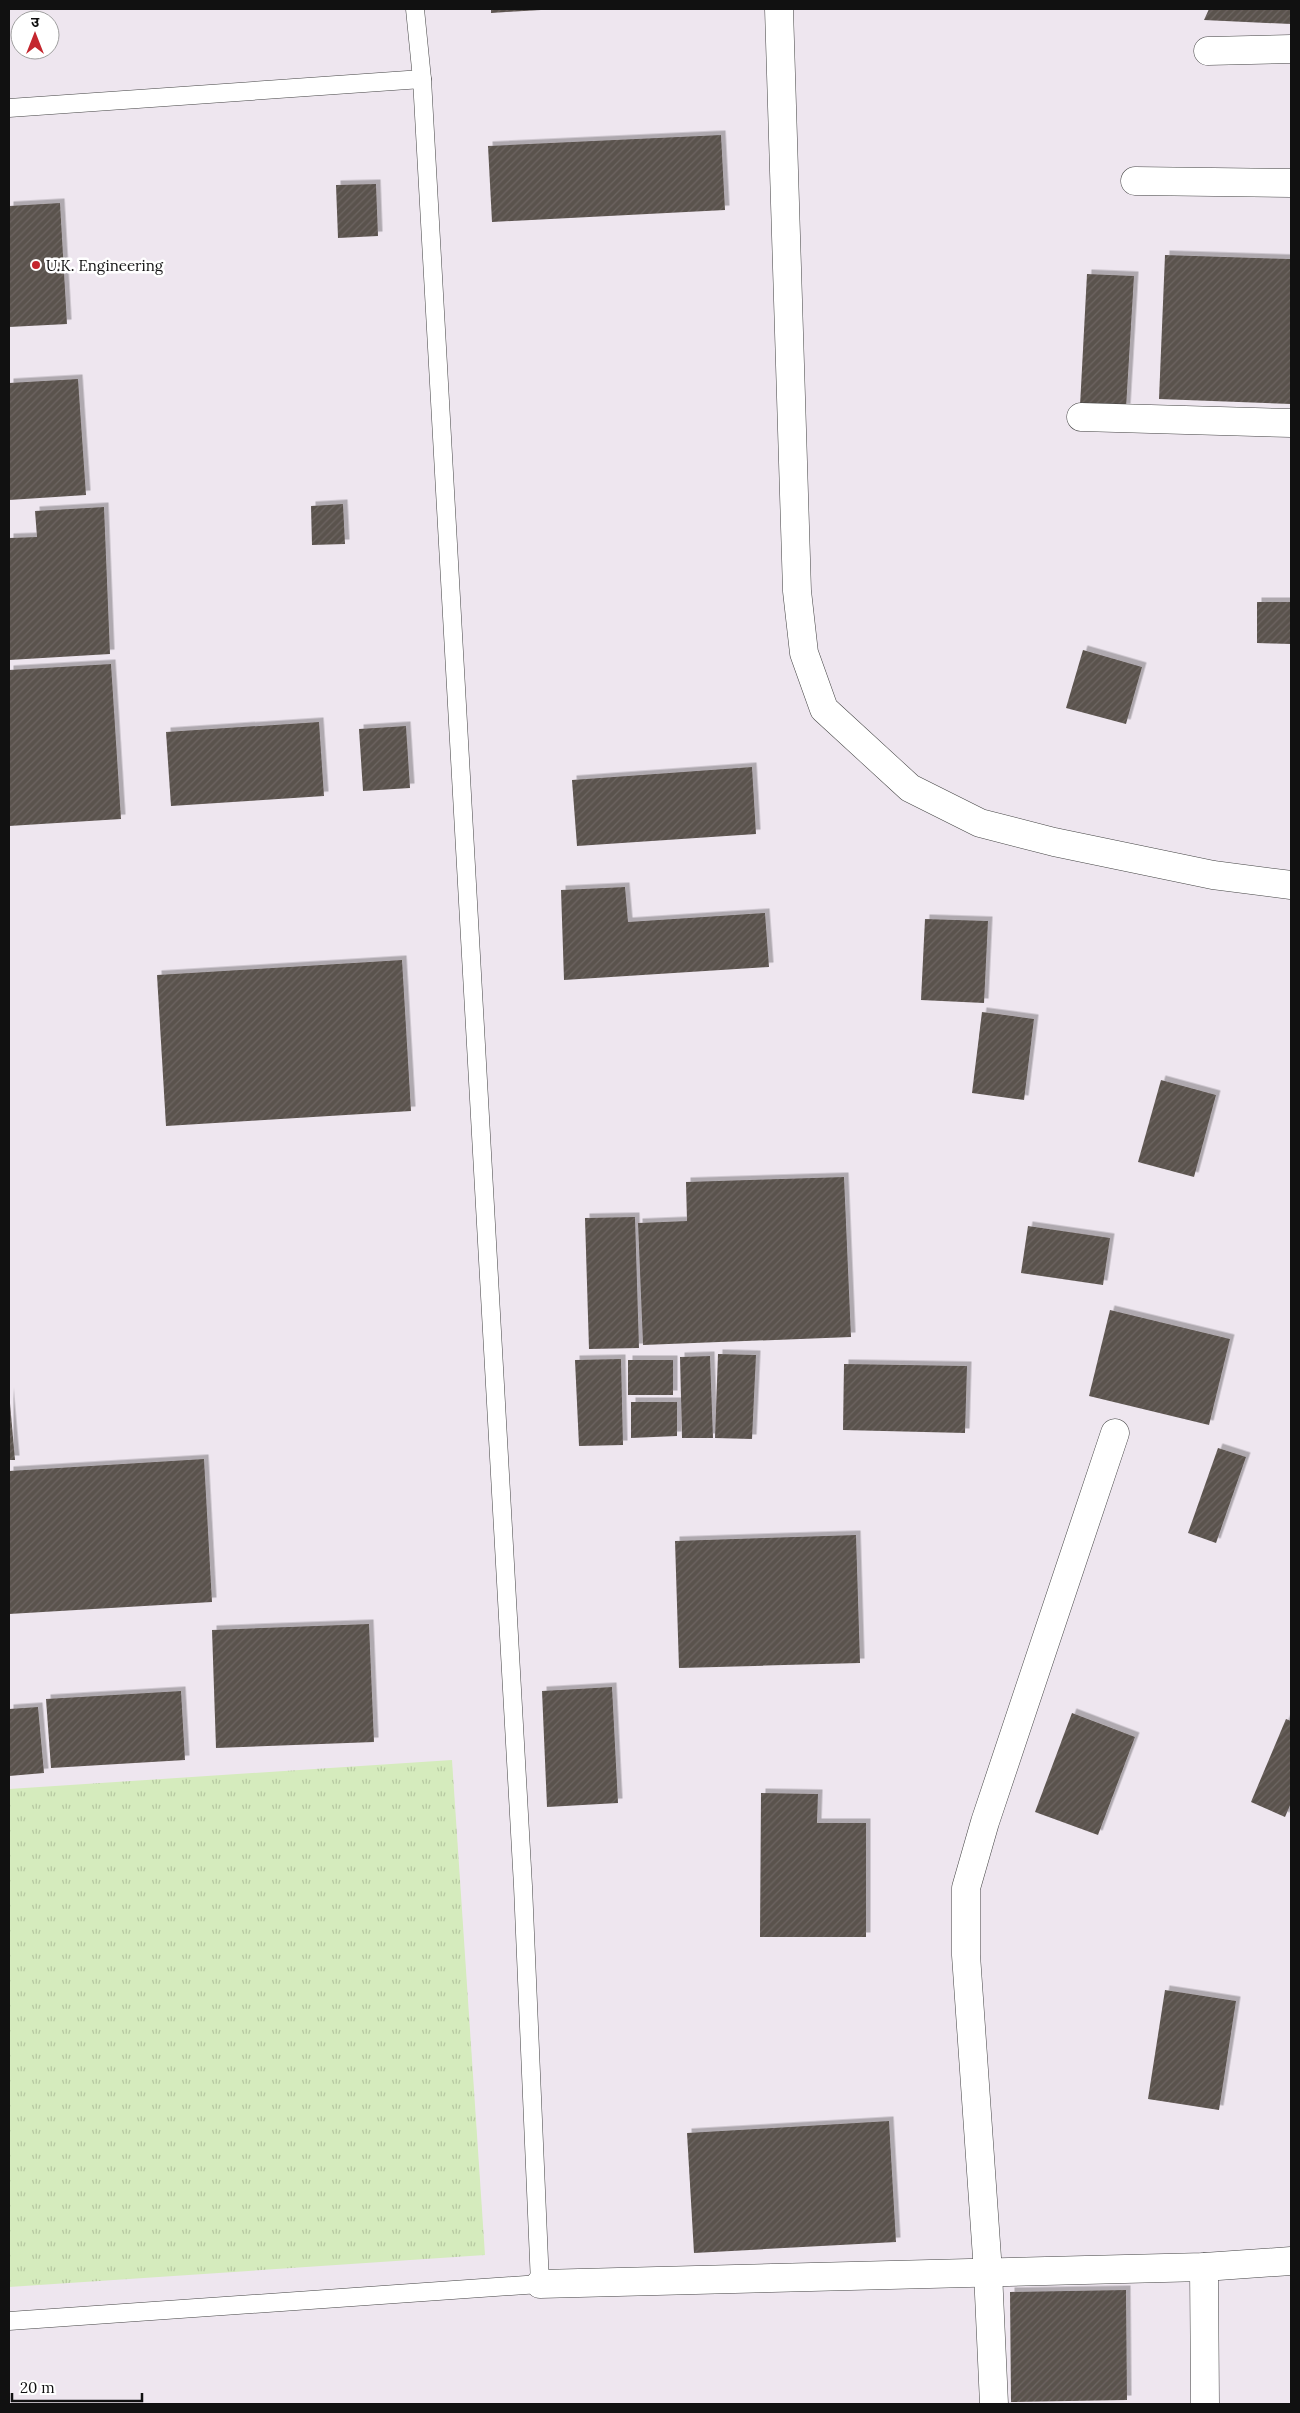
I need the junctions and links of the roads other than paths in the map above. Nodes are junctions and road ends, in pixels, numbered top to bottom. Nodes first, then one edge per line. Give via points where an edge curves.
1 (414, 9) edge
2 (779, 9) edge
3 (1291, 49) edge
4 (1208, 51) dead end
5 (422, 79) junction
6 (9, 108) edge
7 (1135, 181) dead end
8 (1291, 183) edge
9 (1081, 417) dead end
10 (1291, 423) edge
11 (1291, 885) edge
12 (1115, 1433) dead end
13 (1291, 2261) edge
14 (1204, 2267) junction
15 (988, 2272) junction
16 (540, 2284) junction
17 (9, 2321) edge
18 (994, 2404) edge
19 (1205, 2404) edge

1 - 5 lane
2 - 11 street via 797,591 804,653 824,709 910,788 980,823 1213,875
3 - 4 street
5 - 6 lane
5 - 16 lane via 523,1886
7 - 8 street
9 - 10 street
12 - 15 street via 966,1888 966,1955
13 - 14 street
14 - 15 street
14 - 19 street
15 - 16 street
15 - 18 street
16 - 17 lane

